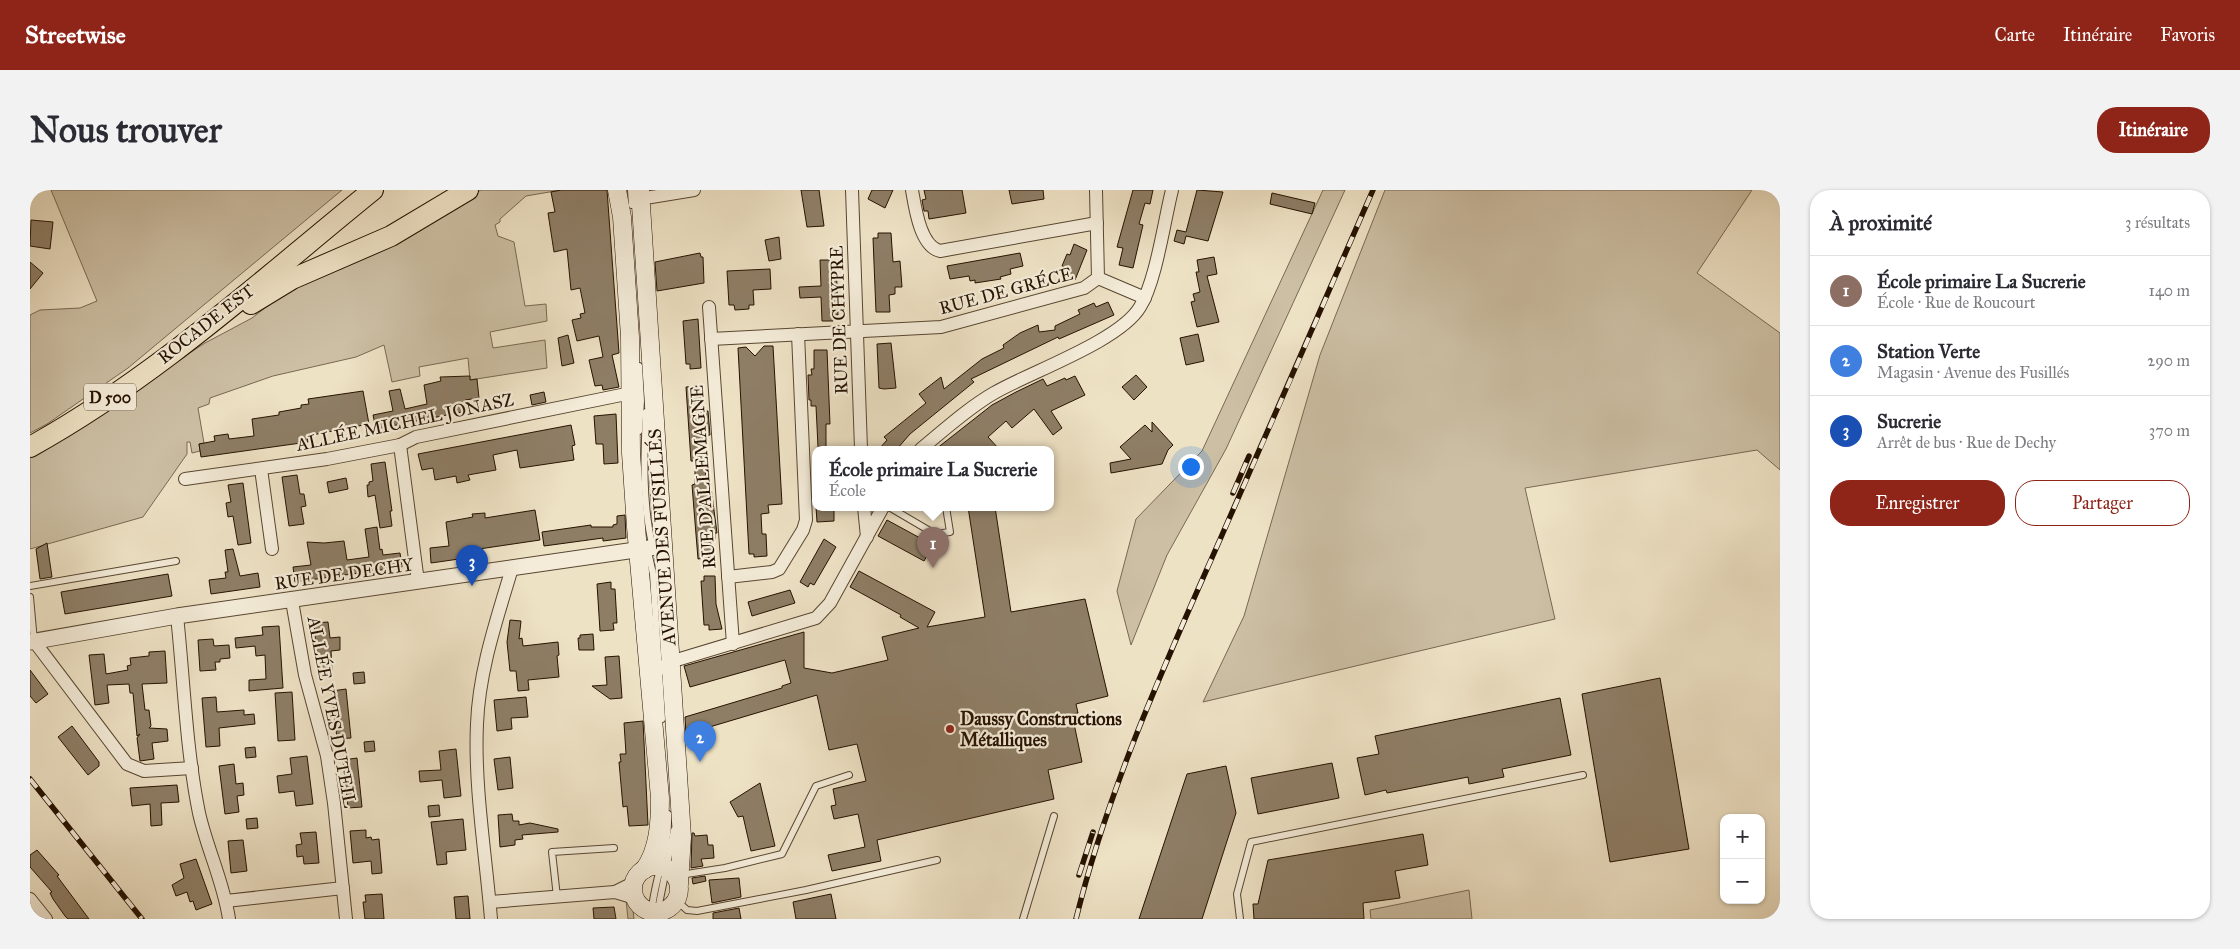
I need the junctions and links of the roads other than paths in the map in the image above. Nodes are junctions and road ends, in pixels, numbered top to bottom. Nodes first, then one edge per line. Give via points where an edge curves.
1 (354, 190) edge
2 (373, 190) edge
3 (468, 190) edge
4 (617, 190) edge
5 (694, 190) edge
6 (852, 190) edge
7 (912, 190) edge
8 (1096, 190) edge
9 (1172, 190) edge
10 (634, 196) edge
11 (1097, 223) junction
12 (278, 267) junction
13 (1098, 278) junction
14 (1145, 298) junction
15 (640, 305) dead end
16 (709, 307) dead end
17 (856, 331) junction
18 (798, 334) junction
19 (711, 339) junction
20 (174, 350) junction
21 (631, 393) junction
22 (400, 445) junction
23 (862, 446) edge
24 (925, 446) edge
25 (30, 447) edge
26 (261, 469) junction
27 (185, 479) dead end
28 (864, 511) edge
29 (881, 511) edge
30 (896, 511) edge
31 (947, 511) edge
32 (867, 537) junction
33 (650, 548) junction
34 (272, 549) dead end
35 (176, 561) dead end
36 (512, 568) junction
37 (728, 577) junction
38 (418, 582) junction
39 (30, 586) edge
40 (30, 597) edge
41 (292, 601) junction
42 (178, 616) junction
43 (32, 641) edge
44 (732, 644) junction
45 (661, 670) junction
46 (662, 727) dead end
47 (664, 755) dead end
48 (192, 768) junction
49 (849, 775) dead end
50 (1583, 775) dead end
51 (1054, 816) dead end
52 (614, 848) dead end
53 (937, 860) dead end
54 (343, 888) junction
55 (556, 897) junction
56 (657, 897) edge
57 (30, 899) edge
58 (226, 901) junction
59 (490, 902) junction
60 (46, 919) edge
61 (229, 919) edge
62 (346, 919) edge
63 (491, 919) edge
64 (1023, 919) edge
65 (1240, 919) edge

1 - 12 highway via 311,230
2 - 12 highway, ROCADE EST / D 500
3 - 20 highway via 391,236 276,287 213,330
4 - 21 main road, AVENUE DES FUSILLÉS via 621,209
5 - 10 street
6 - 17 street, RUE DE CHYPRE
7 - 11 street via 920,225 931,246 940,250
8 - 11 street, RUE DE GRÉCE
9 - 14 street
10 - 33 main road, AVENUE DES FUSILLÉS
11 - 13 street, RUE DE GRÉCE
12 - 20 highway, ROCADE EST / D 500
13 - 14 street
13 - 17 street, RUE DE GRÉCE via 1084,288 946,326
14 - 24 street via 1132,318 1114,332 986,398
15 - 33 lane via 646,404 644,464
16 - 19 street, RUE D'ALLEMAGNE
17 - 18 street, RUE DE GRÉCE
17 - 23 street, RUE DE CHYPRE
18 - 19 street, RUE DE GRÉCE
18 - 37 street via 804,525 779,569
19 - 37 street, RUE D'ALLEMAGNE
20 - 25 highway, ROCADE EST / D 500 via 90,411
21 - 22 street, ALLÉE MICHEL JONASZ via 416,437
21 - 33 main road, AVENUE DES FUSILLÉS via 632,462
22 - 26 street, ALLÉE MICHEL JONASZ
22 - 38 street
26 - 27 street, ALLÉE MICHEL JONASZ
26 - 34 street
28 - 32 street
29 - 32 street
30 - 31 lane via 935,534 950,532
32 - 44 street via 830,603 816,618
33 - 36 street, RUE DE DECHY
33 - 45 main road, AVENUE DES FUSILLÉS
33 - 45 main road, AVENUE DES FUSILLÉS via 645,643
35 - 39 lane
36 - 38 street, RUE DE DECHY
36 - 59 street via 484,667 477,724
37 - 44 street, RUE D'ALLEMAGNE
38 - 41 street, RUE DE DECHY
40 - 43 lane
41 - 42 street, RUE DE DECHY
41 - 54 street, ALLÉE YVES DUTEIL via 305,675 327,756
42 - 43 street, RUE DE DECHY
42 - 48 street
43 - 48 street via 127,764 144,771
44 - 45 street
45 - 46 lane
45 - 56 main road, AVENUE DES FUSILLÉS via 660,814 654,852
45 - 56 main road, AVENUE DES FUSILLÉS via 682,837
47 - 56 lane via 668,827
48 - 58 street via 203,826
49 - 56 lane via 816,786 782,854 725,868
50 - 65 lane via 1251,842 1237,894
51 - 64 lane
52 - 55 lane via 552,852
53 - 56 lane via 697,911
54 - 58 street
54 - 62 street, ALLÉE YVES DUTEIL
55 - 56 street via 615,892
55 - 59 street
57 - 60 street
58 - 61 street
59 - 63 street

